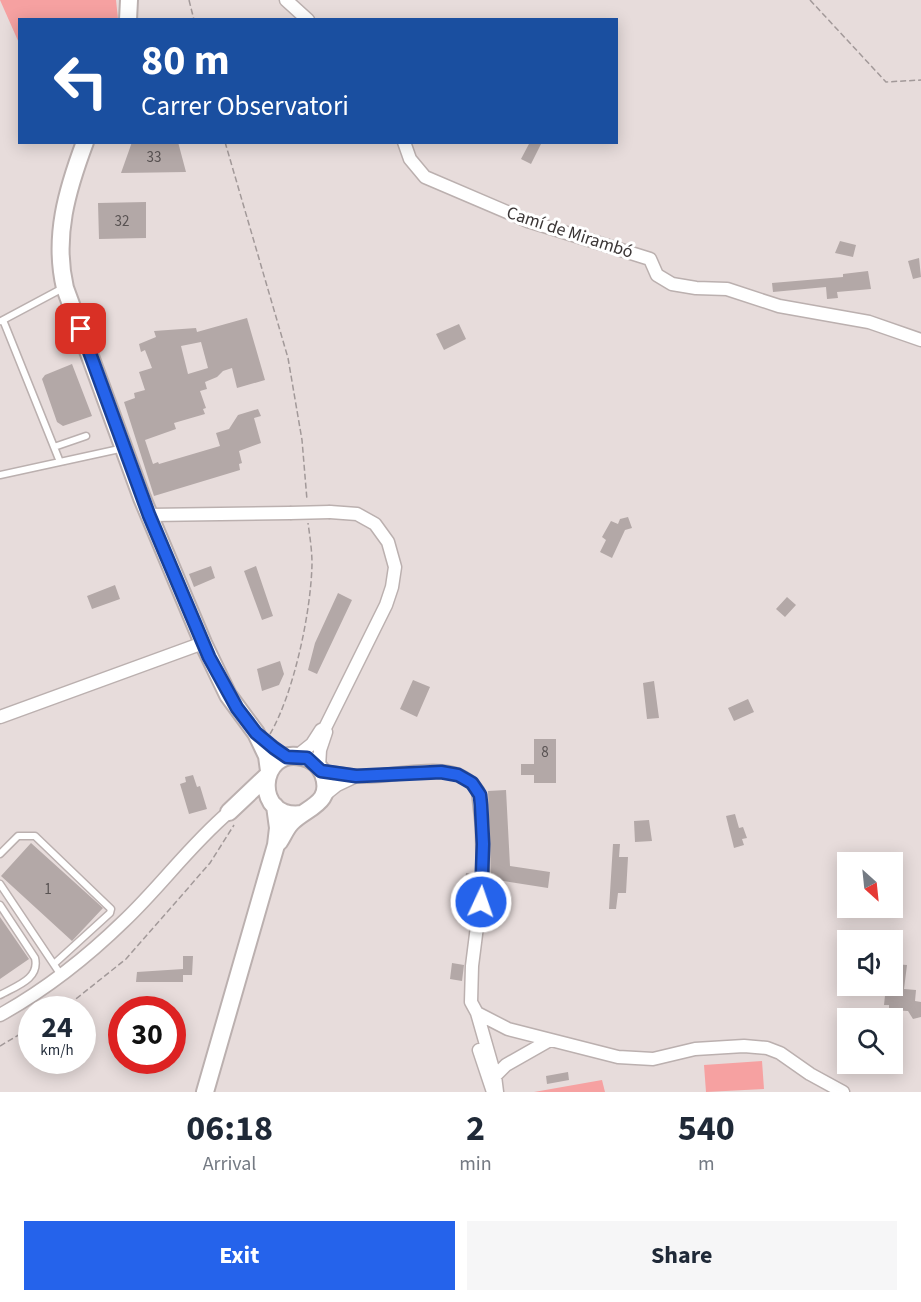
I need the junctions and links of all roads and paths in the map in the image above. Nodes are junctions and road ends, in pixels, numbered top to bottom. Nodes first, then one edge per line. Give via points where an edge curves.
1 (129, 0) edge
2 (189, 0) edge
3 (286, 0) edge
4 (810, 0) edge
5 (128, 18) edge
6 (194, 18) edge
7 (306, 18) edge
8 (921, 81) edge
9 (84, 144) edge
10 (226, 144) edge
11 (405, 144) edge
12 (64, 288) junction
13 (1, 321) edge
14 (921, 340) edge
15 (86, 436) dead end
16 (54, 447) junction
17 (124, 448) junction
18 (60, 462) junction
19 (0, 475) edge
20 (307, 508) dead end
21 (149, 515) junction
22 (308, 519) dead end
23 (203, 643) junction
24 (0, 717) edge
25 (325, 728) junction
26 (261, 737) junction
27 (292, 756) junction
28 (320, 769) junction
29 (268, 773) junction
30 (356, 776) junction
31 (322, 797) junction
32 (273, 804) junction
33 (302, 814) junction
34 (231, 819) junction
35 (276, 844) junction
36 (0, 854) edge
37 (0, 884) edge
38 (0, 905) edge
39 (54, 964) junction
40 (61, 975) junction
41 (0, 995) edge
42 (80, 996) edge
43 (474, 1007) junction
44 (0, 1015) edge
45 (496, 1024) junction
46 (478, 1033) junction
47 (18, 1035) edge
48 (550, 1040) junction
49 (0, 1046) edge
50 (479, 1049) junction
51 (497, 1070) junction
52 (205, 1092) edge
53 (495, 1092) edge
54 (843, 1092) edge

1 - 5 street
2 - 6 path
3 - 7 street
4 - 8 path via 886,82
9 - 12 street via 63,218 58,256
10 - 20 path via 288,358 302,440
11 - 14 street, Camí de Mirambó via 410,159 425,177 528,221 650,259 657,275 672,284 727,289 778,306 869,322
12 - 13 lane
12 - 17 street
13 - 16 lane
15 - 16 lane
16 - 18 lane
17 - 18 lane
17 - 21 street
18 - 19 lane
21 - 23 street
21 - 25 street, bridge via 330,512 357,514 375,524 388,542 395,567 394,580 386,605
22 - 26 path via 312,564 307,613 277,723
23 - 24 street
23 - 26 street via 228,695
25 - 27 street via 312,744
25 - 28 street
26 - 27 street
26 - 29 street
27 - 28 street via 307,758
27 - 29 street via 277,762
28 - 30 street
28 - 31 street via 325,784
29 - 32 street via 266,789
29 - 34 street
30 - 31 street
30 - 43 street via 441,772 463,777 478,791 483,879 472,966
31 - 33 street via 314,808
32 - 33 street via 285,813
32 - 34 street via 249,803
32 - 35 street via 278,828
33 - 35 street
34 - 40 street via 199,840 125,921
34 - 42 path via 210,863 126,959
35 - 52 street
36 - 39 lane via 18,836 35,836 111,909
37 - 39 lane
38 - 41 lane via 37,967 34,975
39 - 40 lane
40 - 44 street
43 - 45 street
43 - 46 street via 469,1015
45 - 46 street via 484,1026
45 - 48 street
46 - 50 street
46 - 51 street
47 - 49 path
48 - 51 street
48 - 54 street via 643,1059 695,1049 767,1048
50 - 51 street via 486,1056 487,1065
50 - 53 street
51 - 53 street

